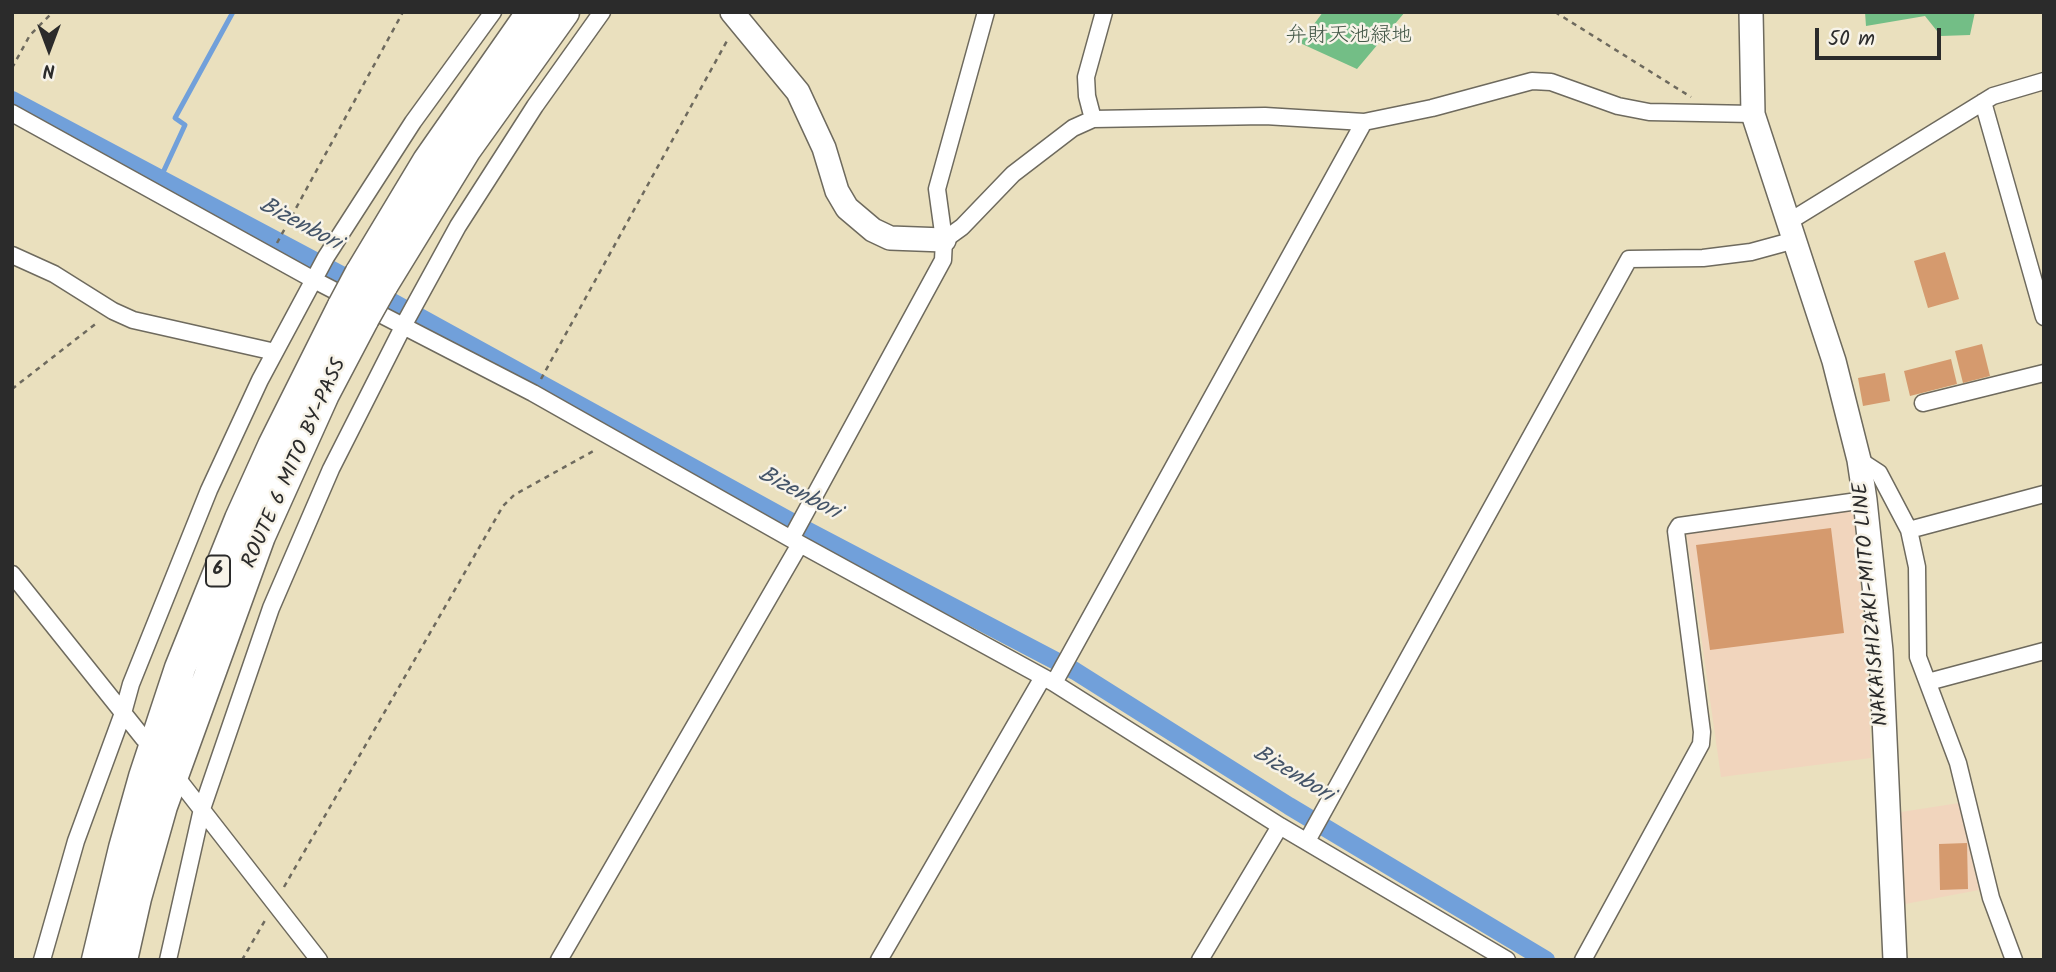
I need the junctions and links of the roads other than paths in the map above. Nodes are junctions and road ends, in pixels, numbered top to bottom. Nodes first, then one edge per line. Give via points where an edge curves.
1 (493, 12) edge
2 (532, 12) edge
3 (564, 12) edge
4 (602, 12) edge
5 (986, 12) edge
6 (1104, 12) edge
7 (1751, 12) edge
8 (735, 16) edge
9 (2044, 81) edge
10 (1983, 102) junction
11 (12, 113) edge
12 (1753, 114) junction
13 (1093, 119) junction
14 (1364, 122) junction
15 (1792, 230) junction
16 (944, 240) junction
17 (12, 255) edge
18 (319, 269) junction
19 (371, 280) junction
20 (354, 312) junction
21 (2044, 317) edge
22 (405, 322) junction
23 (275, 352) junction
24 (2044, 373) edge
25 (1923, 403) dead end
26 (1859, 460) junction
27 (2044, 494) edge
28 (1865, 500) junction
29 (1909, 530) junction
30 (795, 539) junction
31 (12, 574) edge
32 (2044, 651) edge
33 (1052, 678) junction
34 (1928, 682) junction
35 (123, 713) junction
36 (144, 739) dead end
37 (181, 783) dead end
38 (162, 806) junction
39 (202, 809) junction
40 (1280, 826) junction
41 (1309, 838) junction
42 (124, 848) junction
43 (42, 960) edge
44 (75, 960) edge
45 (97, 960) edge
46 (122, 960) edge
47 (134, 960) edge
48 (168, 960) edge
49 (319, 960) edge
50 (559, 960) edge
51 (878, 960) edge
52 (1200, 960) edge
53 (1507, 960) edge
54 (1583, 960) edge
55 (1895, 960) edge
56 (2014, 960) edge

1 - 18 street via 413,122
2 - 19 highway, ROUTE 6 MITO BY-PASS / 6 via 428,161
3 - 19 highway, ROUTE 6 MITO BY-PASS / 6
4 - 22 street via 494,168
5 - 16 street via 937,189
6 - 13 street via 1086,77
7 - 12 main road, NAKAISHIZAKI-MITO LINE
8 - 16 main road via 798,92 847,208 890,238
9 - 10 street
10 - 15 street
10 - 21 street
11 - 18 street
12 - 14 street via 1649,112 1551,82 1532,81
12 - 15 main road, NAKAISHIZAKI-MITO LINE
13 - 14 street via 1265,116
13 - 16 street via 1073,128 1013,174
14 - 33 street via 1067,659
15 - 26 main road, NAKAISHIZAKI-MITO LINE via 1834,360
15 - 41 street via 1751,252 1629,259
16 - 30 street via 943,260
17 - 23 street via 133,320
18 - 22 street
18 - 23 street
19 - 20 highway, ROUTE 6 MITO BY-PASS / 6, bridge
20 - 38 highway, ROUTE 6 MITO BY-PASS / 6 via 324,394 260,537
20 - 42 highway, ROUTE 6 MITO BY-PASS / 6 via 273,446 225,554 180,668
22 - 30 street
22 - 39 street via 331,469 271,608
23 - 35 street via 209,490
24 - 25 street
26 - 28 main road, NAKAISHIZAKI-MITO LINE
26 - 29 street via 1879,473
27 - 29 street
28 - 54 street via 1679,526 1676,531 1702,744
28 - 55 main road, NAKAISHIZAKI-MITO LINE via 1881,651
29 - 34 street via 1917,567 1918,657
30 - 33 street
30 - 50 street
31 - 35 street
32 - 34 street
33 - 40 street
33 - 51 street
34 - 56 street via 1966,786 1991,898
35 - 36 street
35 - 43 street via 76,841
37 - 39 street
38 - 46 highway, ROUTE 6 MITO BY-PASS / 6
38 - 47 highway
39 - 48 street
39 - 49 street
40 - 41 street
40 - 52 street
41 - 53 street
42 - 44 highway via 95,899
42 - 45 highway, ROUTE 6 MITO BY-PASS / 6

